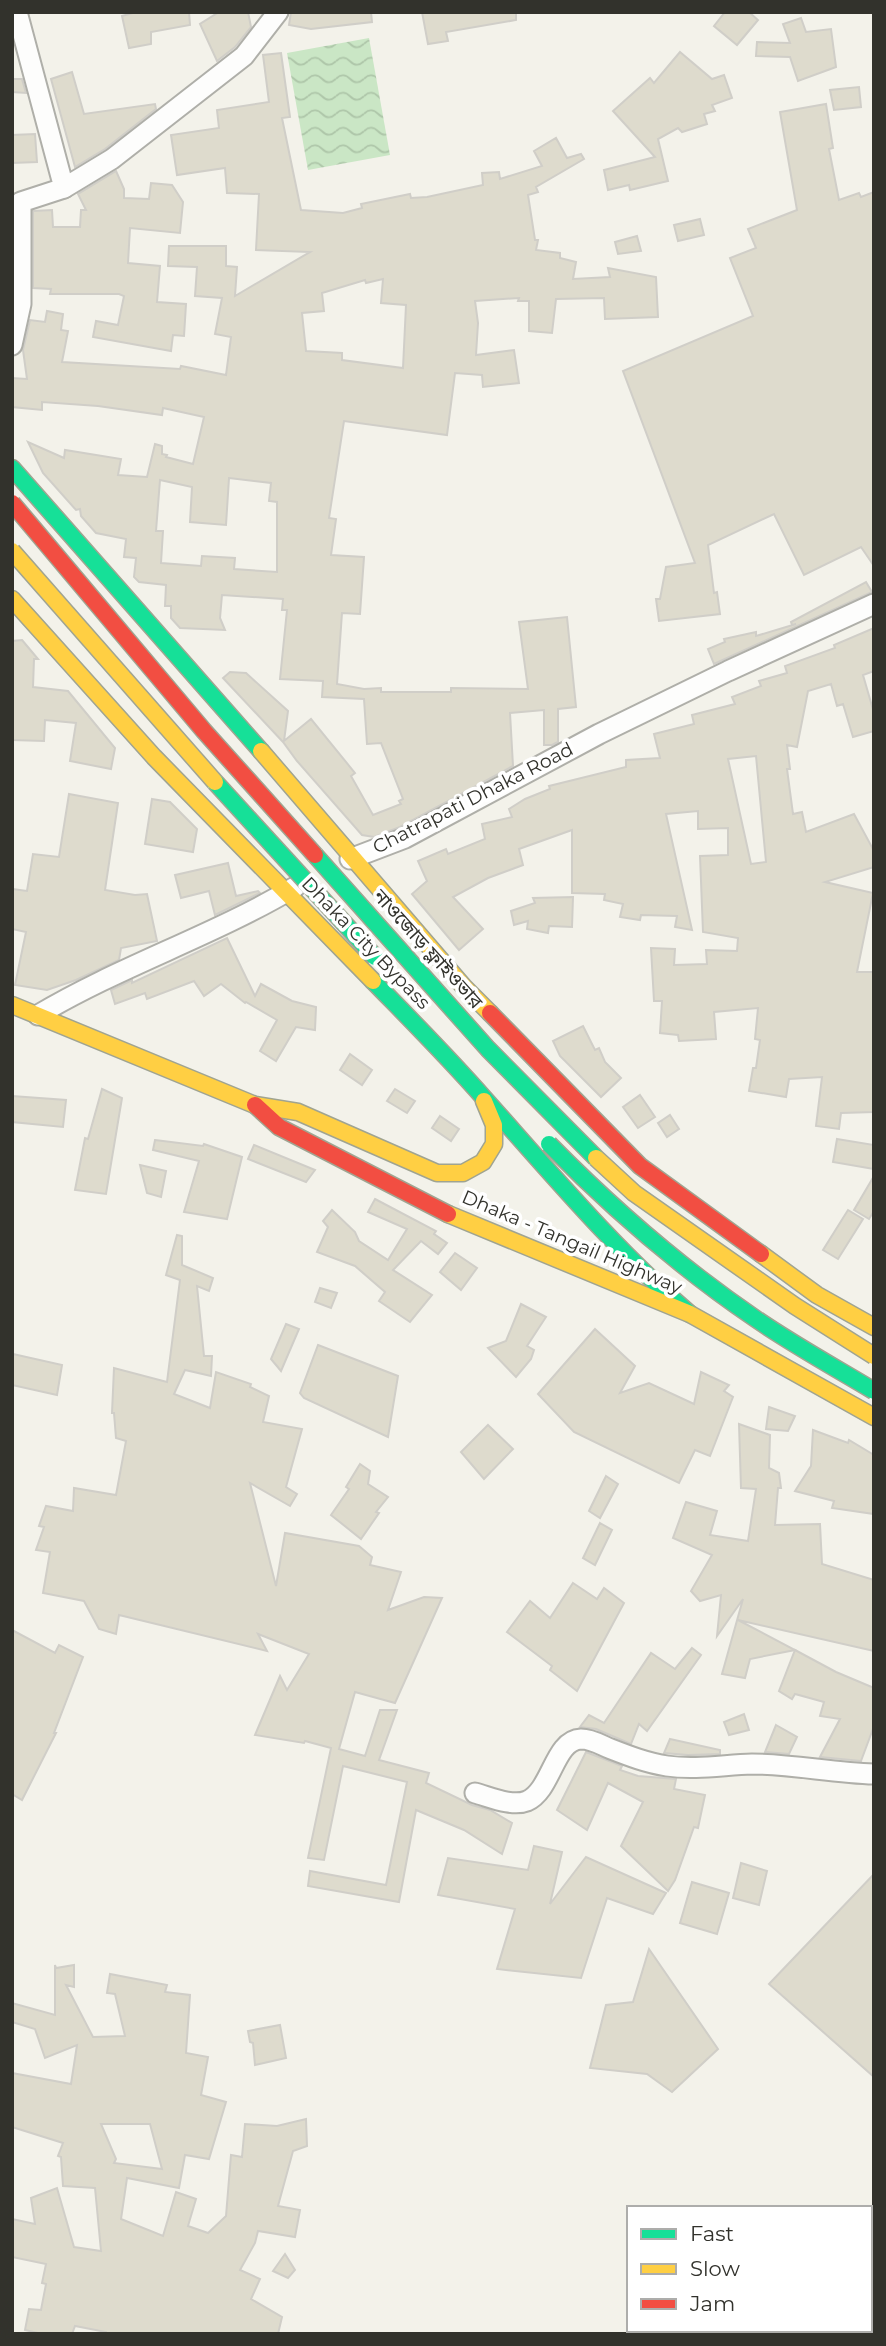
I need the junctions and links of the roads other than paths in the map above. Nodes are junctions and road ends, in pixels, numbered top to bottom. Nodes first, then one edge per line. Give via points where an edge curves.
1 (17, 12) edge
2 (278, 12) edge
3 (64, 188) junction
4 (12, 345) edge
5 (12, 468) edge
6 (12, 503) edge
7 (12, 551) edge
8 (12, 599) edge
9 (874, 604) edge
10 (355, 858) junction
11 (288, 892) junction
12 (388, 972) dead end
13 (12, 1005) edge
14 (426, 1012) dead end
15 (38, 1015) junction
16 (487, 1089) junction
17 (255, 1105) junction
18 (537, 1132) dead end
19 (690, 1314) junction
20 (874, 1327) edge
21 (874, 1356) edge
22 (874, 1391) edge
23 (874, 1417) edge
24 (874, 1774) edge
25 (475, 1793) dead end

1 - 3 street
2 - 3 street via 244,56 112,159
3 - 4 street via 20,202 21,304
5 - 10 highway
6 - 21 highway, নাওজোড় ফ্লাইওভার, bridge via 204,731 488,1049 585,1148 634,1193
7 - 12 highway, bridge
8 - 11 highway, Dhaka City Bypass via 154,757
9 - 10 street, Chatrapati Dhaka Road via 599,734 405,838
10 - 11 street, Chatrapati Dhaka Road via 327,868
10 - 20 highway via 464,987 640,1166 817,1295
11 - 15 street, Chatrapati Dhaka Road via 76,992
11 - 16 highway, Dhaka City Bypass
13 - 15 highway, Dhaka - Tangail Highway
14 - 16 highway
15 - 17 highway, Dhaka - Tangail Highway
16 - 17 highway, Dhaka - Tangail Highway via 494,1144 484,1162 463,1173 437,1173 298,1112
16 - 19 highway, Dhaka City Bypass via 591,1219
17 - 19 highway, Dhaka - Tangail Highway via 279,1126 461,1221
18 - 22 highway, bridge via 590,1187 699,1279 790,1342
19 - 23 highway, Dhaka - Tangail Highway
24 - 25 street via 754,1764 668,1766 578,1739 559,1755 552,1773 527,1801

